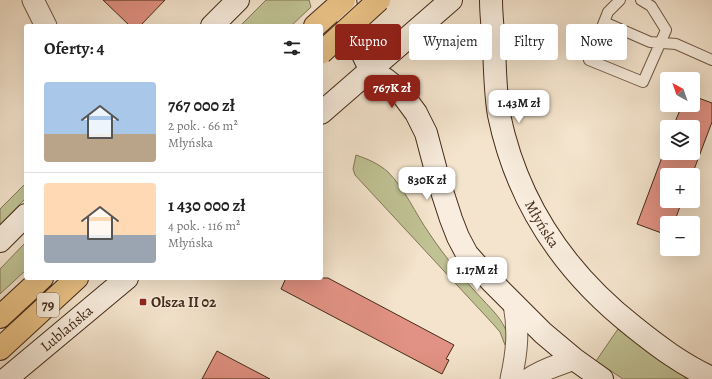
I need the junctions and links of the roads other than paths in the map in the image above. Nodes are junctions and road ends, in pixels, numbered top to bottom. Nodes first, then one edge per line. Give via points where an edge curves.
1 (33, 0) edge
2 (238, 0) edge
3 (344, 0) edge
4 (378, 0) edge
5 (451, 0) edge
6 (491, 0) edge
7 (620, 0) edge
8 (641, 0) edge
9 (604, 22) junction
10 (45, 24) edge
11 (214, 24) edge
12 (317, 24) edge
13 (661, 43) junction
14 (323, 51) edge
15 (712, 60) edge
16 (371, 71) junction
17 (323, 111) edge
18 (24, 217) edge
19 (0, 241) edge
20 (40, 280) edge
21 (75, 280) edge
22 (125, 280) edge
23 (514, 304) junction
24 (1, 316) edge
25 (0, 349) edge
26 (574, 359) junction
27 (712, 378) edge
28 (6, 379) edge
29 (511, 379) edge
30 (529, 379) edge
31 (602, 379) edge

1 - 10 street
2 - 11 main road
3 - 12 main road
3 - 16 main road via 354,36
4 - 14 main road, bridge
5 - 16 main road
6 - 27 main road, Młyńska via 499,114 511,158 536,216 577,275 598,297 662,350
7 - 9 lane via 608,12
8 - 13 lane via 651,6 666,30
9 - 13 lane via 650,42
9 - 13 lane via 589,60 643,82
13 - 15 lane via 676,44
16 - 17 main road
16 - 23 main road via 399,90 416,113 426,133 458,238 467,254
18 - 19 main road
20 - 24 main road, 79
21 - 25 main road, Lublańska / 79
22 - 28 main road, Lublańska
23 - 26 main road
23 - 29 street via 518,338
26 - 30 street
26 - 31 main road

